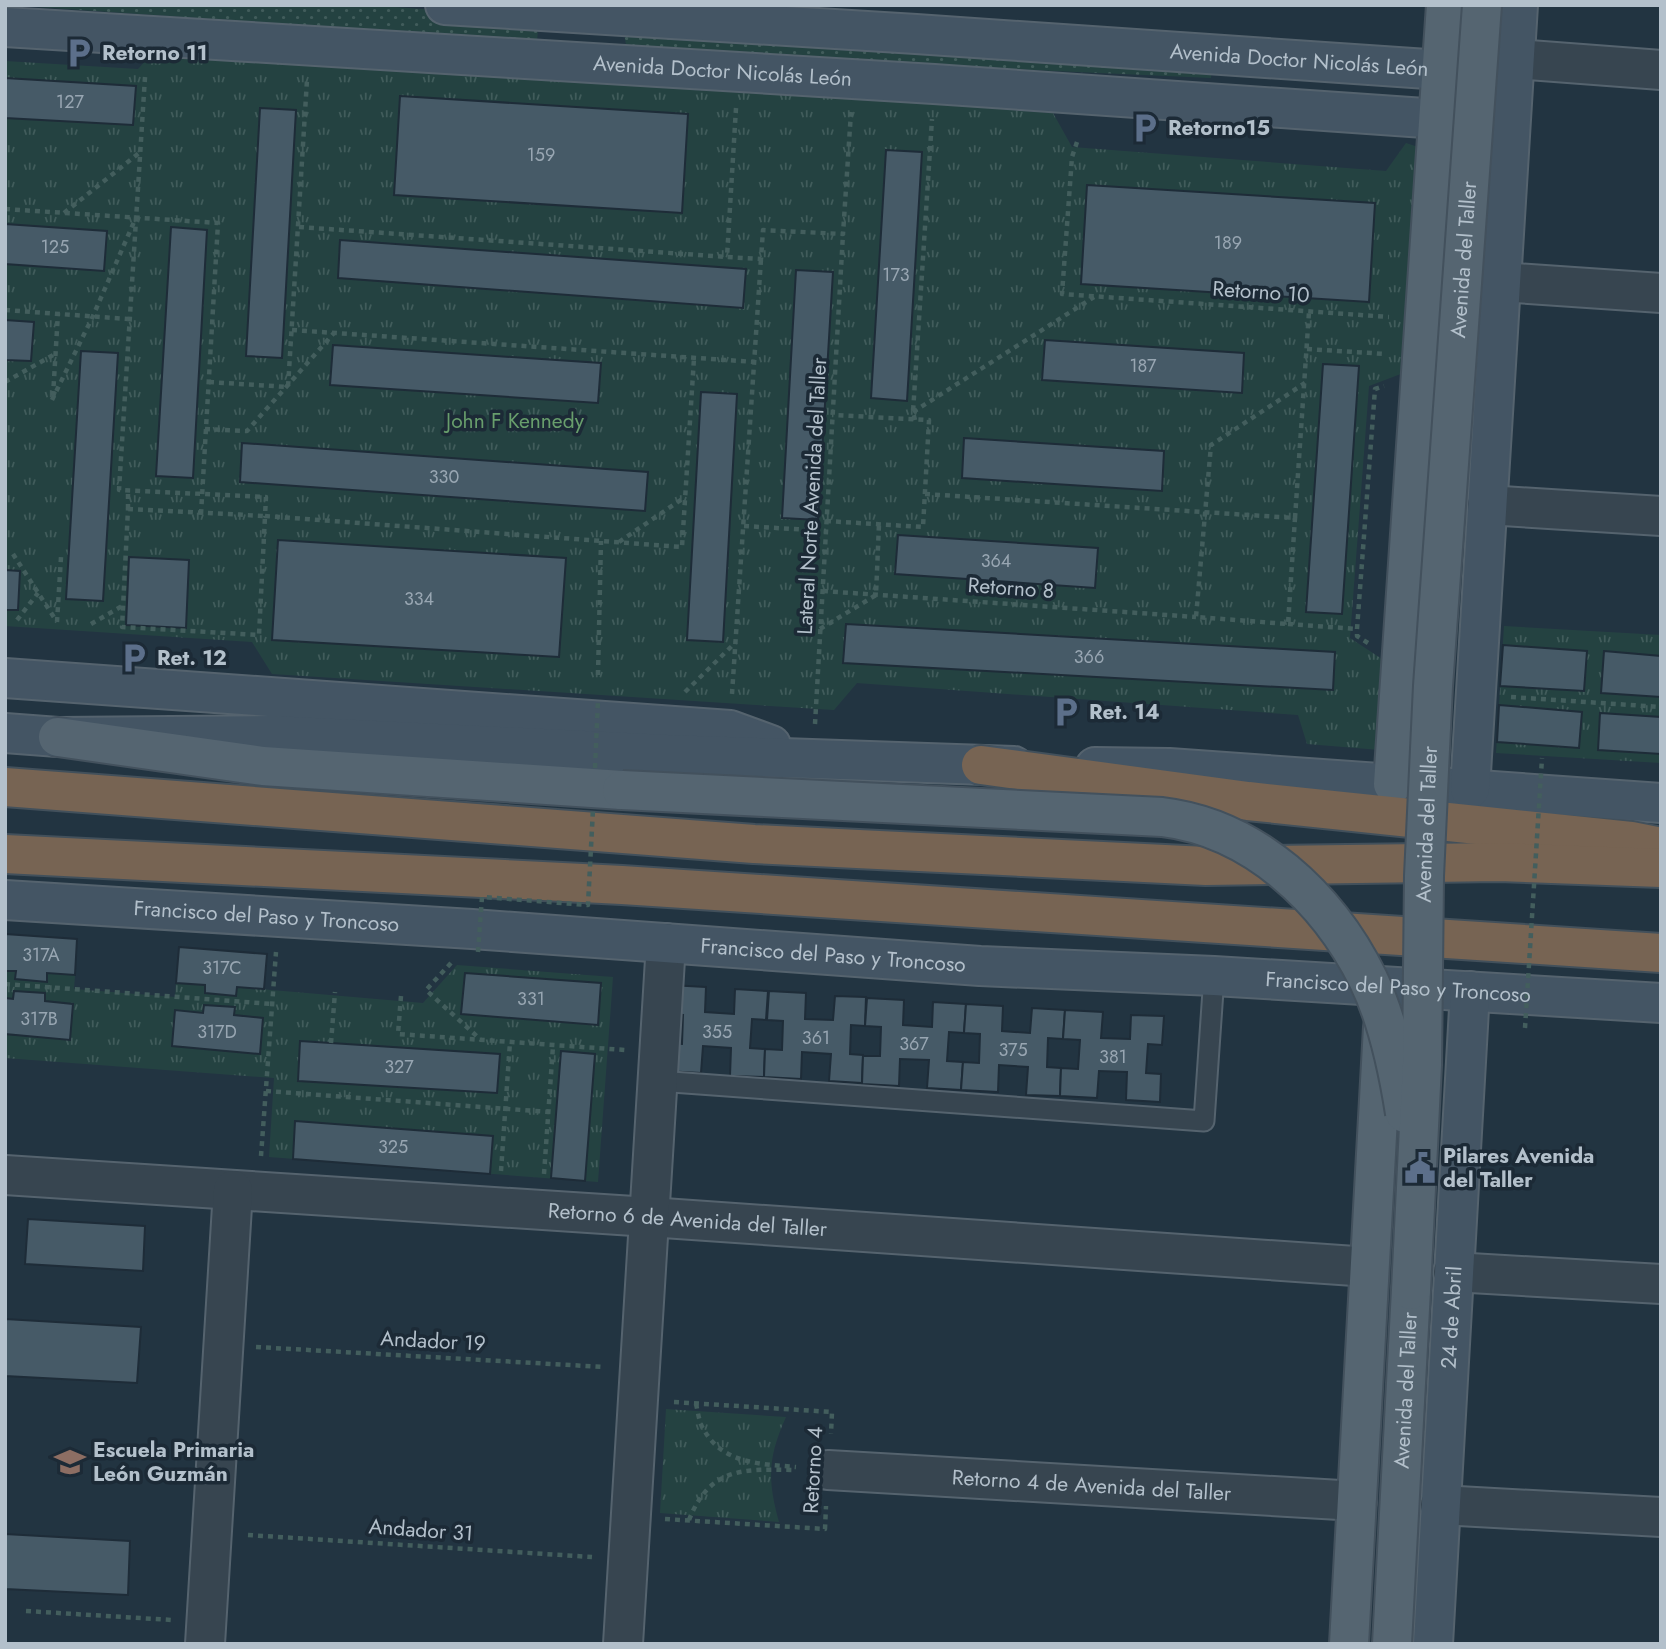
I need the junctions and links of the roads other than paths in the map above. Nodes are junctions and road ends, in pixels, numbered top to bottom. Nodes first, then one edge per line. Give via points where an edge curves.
1 (1446, 5) edge
2 (1482, 5) edge
3 (1518, 5) edge
4 (469, 6) edge
5 (585, 14) junction
6 (5, 27) edge
7 (1515, 59) junction
8 (584, 63) junction
9 (1661, 70) edge
10 (1442, 71) junction
11 (1439, 119) junction
12 (1501, 282) junction
13 (1661, 293) edge
14 (1487, 505) junction
15 (1661, 516) edge
16 (1479, 638) junction
17 (1403, 639) junction
18 (5, 678) edge
19 (5, 733) edge
20 (58, 737) junction
21 (813, 760) junction
22 (981, 765) junction
23 (1393, 784) junction
24 (5, 787) edge
25 (1470, 789) junction
26 (1661, 803) edge
27 (1661, 847) edge
28 (5, 854) edge
29 (1661, 869) edge
30 (5, 900) edge
31 (666, 943) junction
32 (1661, 953) edge
33 (1214, 976) junction
34 (1385, 986) junction
35 (1470, 991) junction
36 (1661, 1003) edge
37 (659, 1067) junction
38 (5, 1175) edge
39 (246, 1191) junction
40 (649, 1217) junction
41 (1414, 1230) junction
42 (1369, 1267) junction
43 (1453, 1272) junction
44 (1661, 1284) edge
45 (828, 1470) road end
46 (1357, 1501) junction
47 (1440, 1505) junction
48 (1661, 1517) edge
49 (206, 1633) edge
50 (623, 1644) edge
51 (1349, 1644) edge
52 (1392, 1644) edge
53 (1433, 1644) edge

1 - 10 main road, Avenida del Taller
2 - 41 main road, Avenida del Taller, bridge via 1431,727
3 - 7 main road, Avenida del Taller
4 - 5 main road, Avenida Doctor Nicolás León
5 - 8 main road
5 - 10 main road, Avenida Doctor Nicolás León
6 - 8 main road, Avenida Doctor Nicolás León
7 - 9 street
7 - 12 main road, Avenida del Taller
8 - 11 main road, Avenida Doctor Nicolás León
10 - 11 main road, Avenida del Taller
11 - 17 main road, Avenida del Taller
12 - 13 street
12 - 14 main road, Avenida del Taller
14 - 15 street
14 - 16 main road, Avenida del Taller
16 - 17 main road via 1468,672 1458,681 1436,684 1412,670
16 - 25 main road, Avenida del Taller
17 - 23 main road, Avenida del Taller
18 - 21 main road via 730,730
19 - 20 main road
20 - 21 main road via 272,735
20 - 41 main road, bridge via 263,766 1161,817 1208,826 1247,844 1285,872 1348,941 1369,981 1401,1088
21 - 22 main road
22 - 23 main road via 1168,768
22 - 27 highway via 1248,801
23 - 25 main road
24 - 29 highway via 754,844 1206,866 1500,862
25 - 26 main road
28 - 32 highway via 622,885
30 - 31 main road, Francisco del Paso y Troncoso
31 - 33 main road, Francisco del Paso y Troncoso
31 - 37 street
33 - 34 main road, Francisco del Paso y Troncoso
33 - 37 lane via 1204,1121
34 - 35 main road, Francisco del Paso y Troncoso
34 - 42 main road, Avenida del Taller
35 - 36 main road, Francisco del Paso y Troncoso
35 - 43 main road, 24 de Abril
37 - 40 street
38 - 39 street, Retorno 6 de Avenida del Taller
39 - 40 street, Retorno 6 de Avenida del Taller
39 - 49 street via 224,1345
40 - 42 street, Retorno 6 de Avenida del Taller
40 - 50 street
41 - 52 main road, Avenida del Taller, bridge
42 - 46 main road, Avenida del Taller
43 - 44 street
43 - 47 main road, 24 de Abril
45 - 46 street, Retorno 4 de Avenida del Taller
46 - 51 main road, Avenida del Taller
47 - 48 street
47 - 53 main road, 24 de Abril

